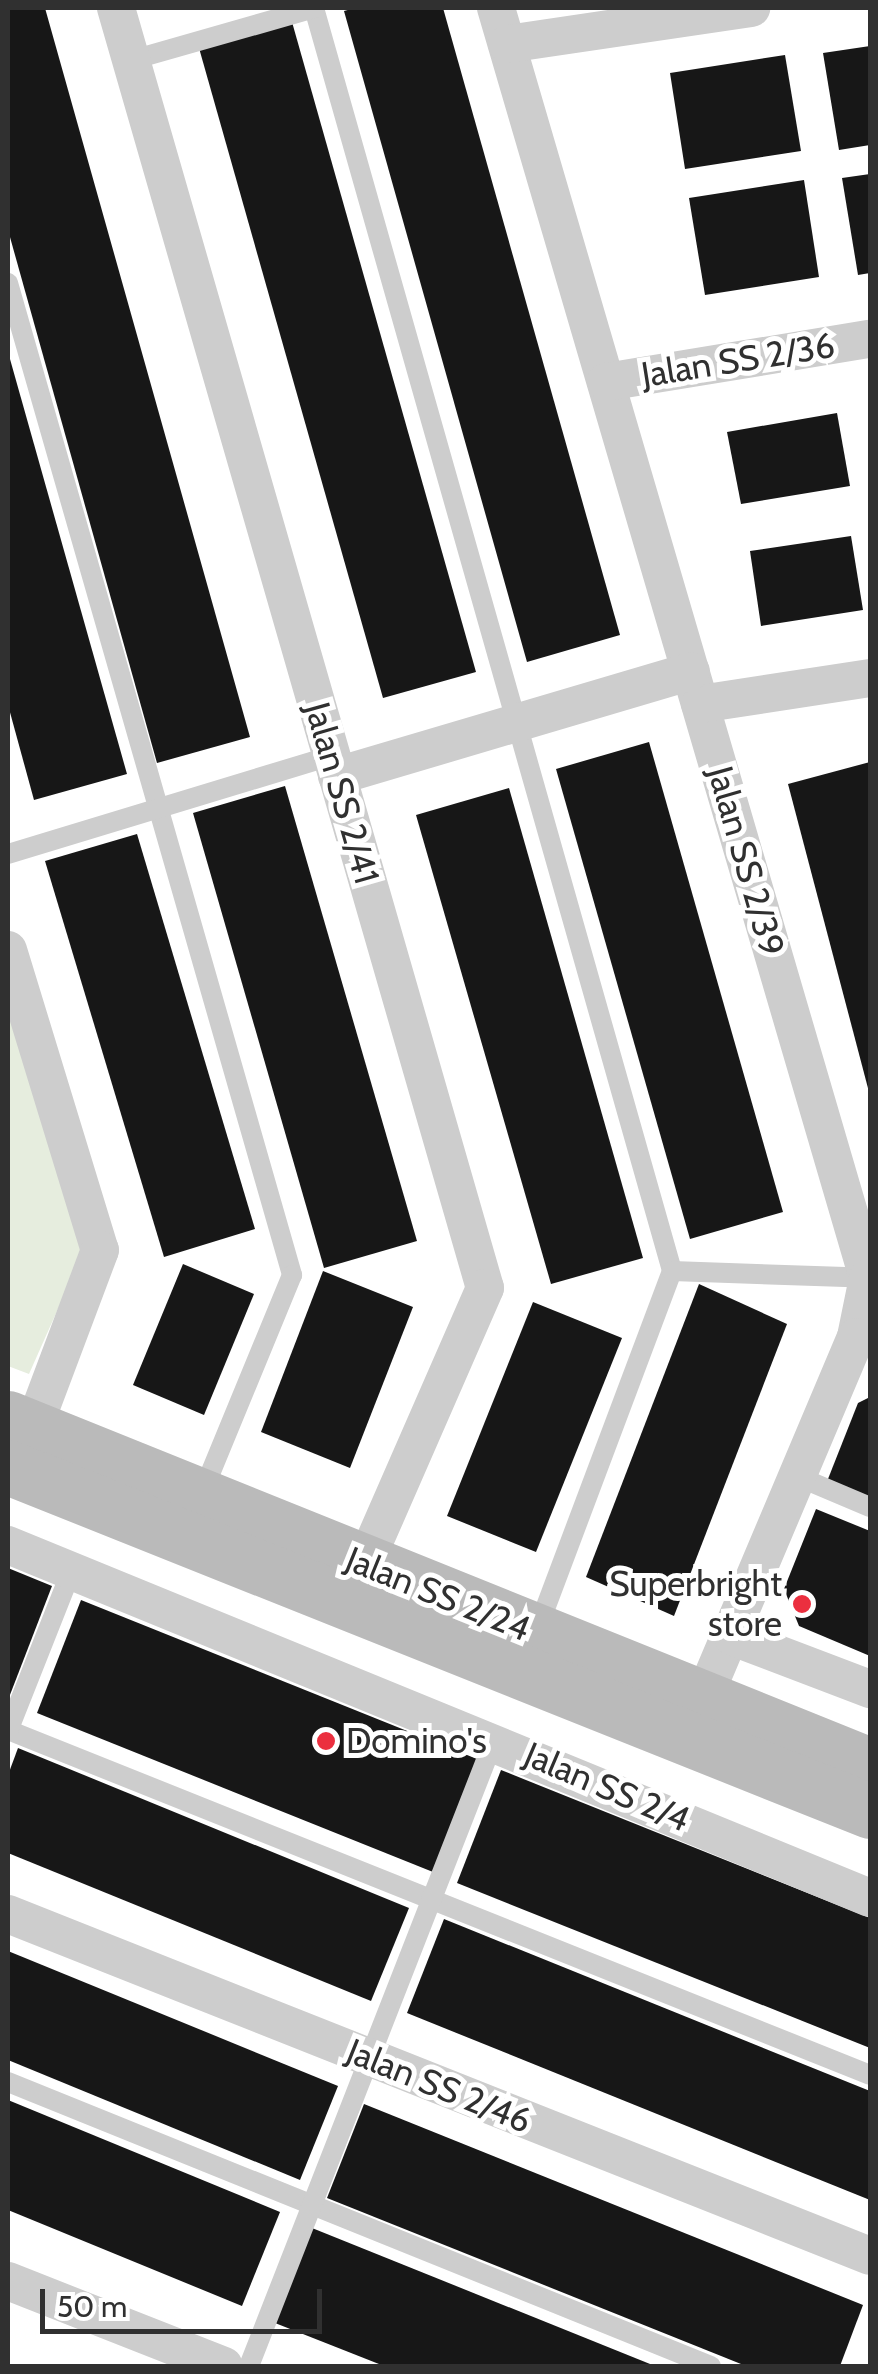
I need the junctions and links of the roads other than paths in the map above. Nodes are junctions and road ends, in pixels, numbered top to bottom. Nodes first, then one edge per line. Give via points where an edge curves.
1 (116, 8) edge
2 (315, 8) edge
3 (496, 8) edge
4 (752, 8) edge
5 (507, 44) junction
6 (132, 60) junction
7 (8, 283) edge
8 (870, 339) edge
9 (606, 382) junction
10 (869, 683) edge
11 (696, 688) junction
12 (516, 723) junction
13 (334, 766) junction
14 (158, 809) junction
15 (8, 854) edge
16 (8, 950) edge
17 (672, 1271) junction
18 (869, 1278) edge
19 (863, 1340) edge
20 (16, 1438) edge
21 (799, 1477) junction
22 (200, 1498) junction
23 (870, 1507) edge
24 (8, 1546) edge
25 (364, 1565) junction
26 (71, 1572) junction
27 (536, 1633) junction
28 (733, 1637) junction
29 (870, 1690) edge
30 (702, 1700) junction
31 (8, 1730) edge
32 (494, 1740) junction
33 (870, 1765) edge
34 (870, 1811) edge
35 (870, 1898) edge
36 (430, 1899) junction
37 (8, 1914) edge
38 (365, 2056) junction
39 (870, 2075) edge
40 (8, 2082) edge
41 (310, 2205) junction
42 (870, 2256) edge
43 (8, 2281) edge
44 (224, 2366) edge
45 (249, 2366) edge
46 (711, 2366) edge

1 - 6 street, Jalan SS 2/41
2 - 6 lane
2 - 12 lane
3 - 5 street, Jalan SS 2/39
4 - 5 street
5 - 9 street, Jalan SS 2/39
6 - 13 street, Jalan SS 2/41
7 - 14 lane
8 - 9 street, Jalan SS 2/36
9 - 11 street, Jalan SS 2/39
10 - 11 street
11 - 12 street
11 - 18 street, Jalan SS 2/39
12 - 13 street
12 - 17 lane
13 - 14 lane
13 - 25 street, Jalan SS 2/41 via 485,1288
14 - 15 lane
14 - 22 lane via 292,1274
16 - 20 street via 100,1250
17 - 18 lane
17 - 27 lane
18 - 19 street, Jalan SS 2/39
19 - 21 street, Jalan SS 2/39
20 - 22 main road, Jalan SS 2/24
20 - 34 main road, Jalan SS 2/24
21 - 23 lane
21 - 28 street, Jalan SS 2/39
22 - 25 main road, Jalan SS 2/24
24 - 26 street, Jalan SS 2/4
25 - 27 main road, Jalan SS 2/24
26 - 31 lane
26 - 32 street, Jalan SS 2/4
27 - 30 main road, Jalan SS 2/24
28 - 29 street
28 - 30 street, Jalan SS 2/39
30 - 33 main road, Jalan SS 2/24
31 - 36 lane
32 - 35 street, Jalan SS 2/4
32 - 36 lane
36 - 38 lane
36 - 39 lane
37 - 38 street, Jalan SS 2/46
38 - 41 lane
38 - 42 street, Jalan SS 2/46
40 - 41 lane
41 - 45 lane
41 - 46 lane
43 - 44 street

